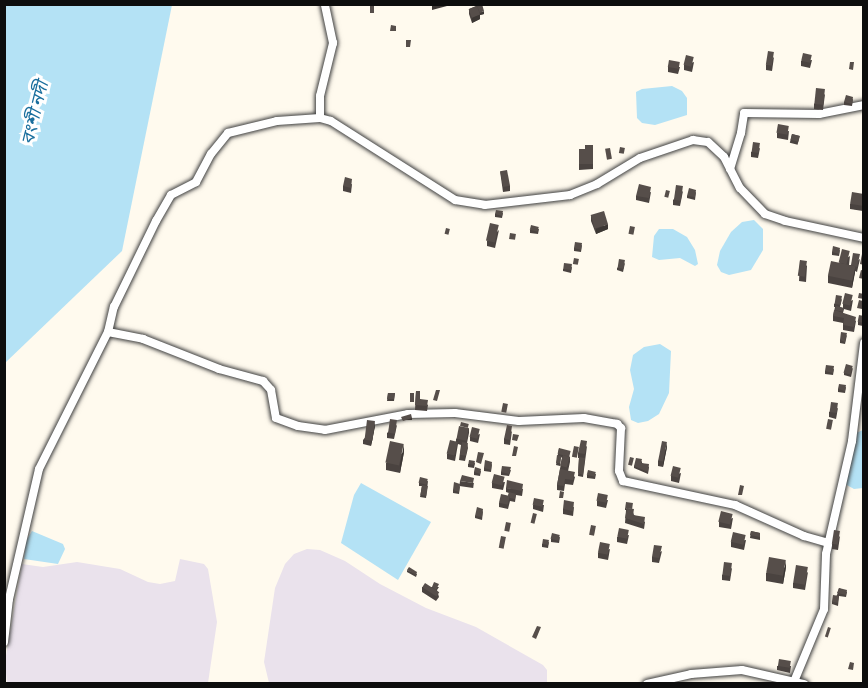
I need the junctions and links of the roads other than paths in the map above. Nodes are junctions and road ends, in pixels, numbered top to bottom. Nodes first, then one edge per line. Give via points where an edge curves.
1 (326, 4) edge
2 (864, 105) edge
3 (320, 118) junction
4 (730, 169) junction
5 (864, 238) edge
6 (108, 332) junction
7 (864, 343) edge
8 (828, 543) junction
9 (4, 642) edge
10 (794, 683) edge
11 (647, 684) edge
12 (804, 684) edge

1 - 3 street via 333,43 320,96
2 - 4 street via 819,114 744,113
3 - 4 street via 341,125 442,193 469,204 570,195 640,158 693,140 708,142
3 - 6 street via 228,133 196,182 171,195 114,307
4 - 5 street via 740,188 765,214
6 - 8 street via 143,339 219,369 263,381 271,390 276,418 298,426 325,430 419,414 519,421 584,418 617,424 621,428 619,471 623,481 735,505
6 - 9 street via 39,469 9,599
7 - 8 street via 852,441
8 - 10 street via 824,609
10 - 11 street via 742,670 691,674
10 - 12 street

